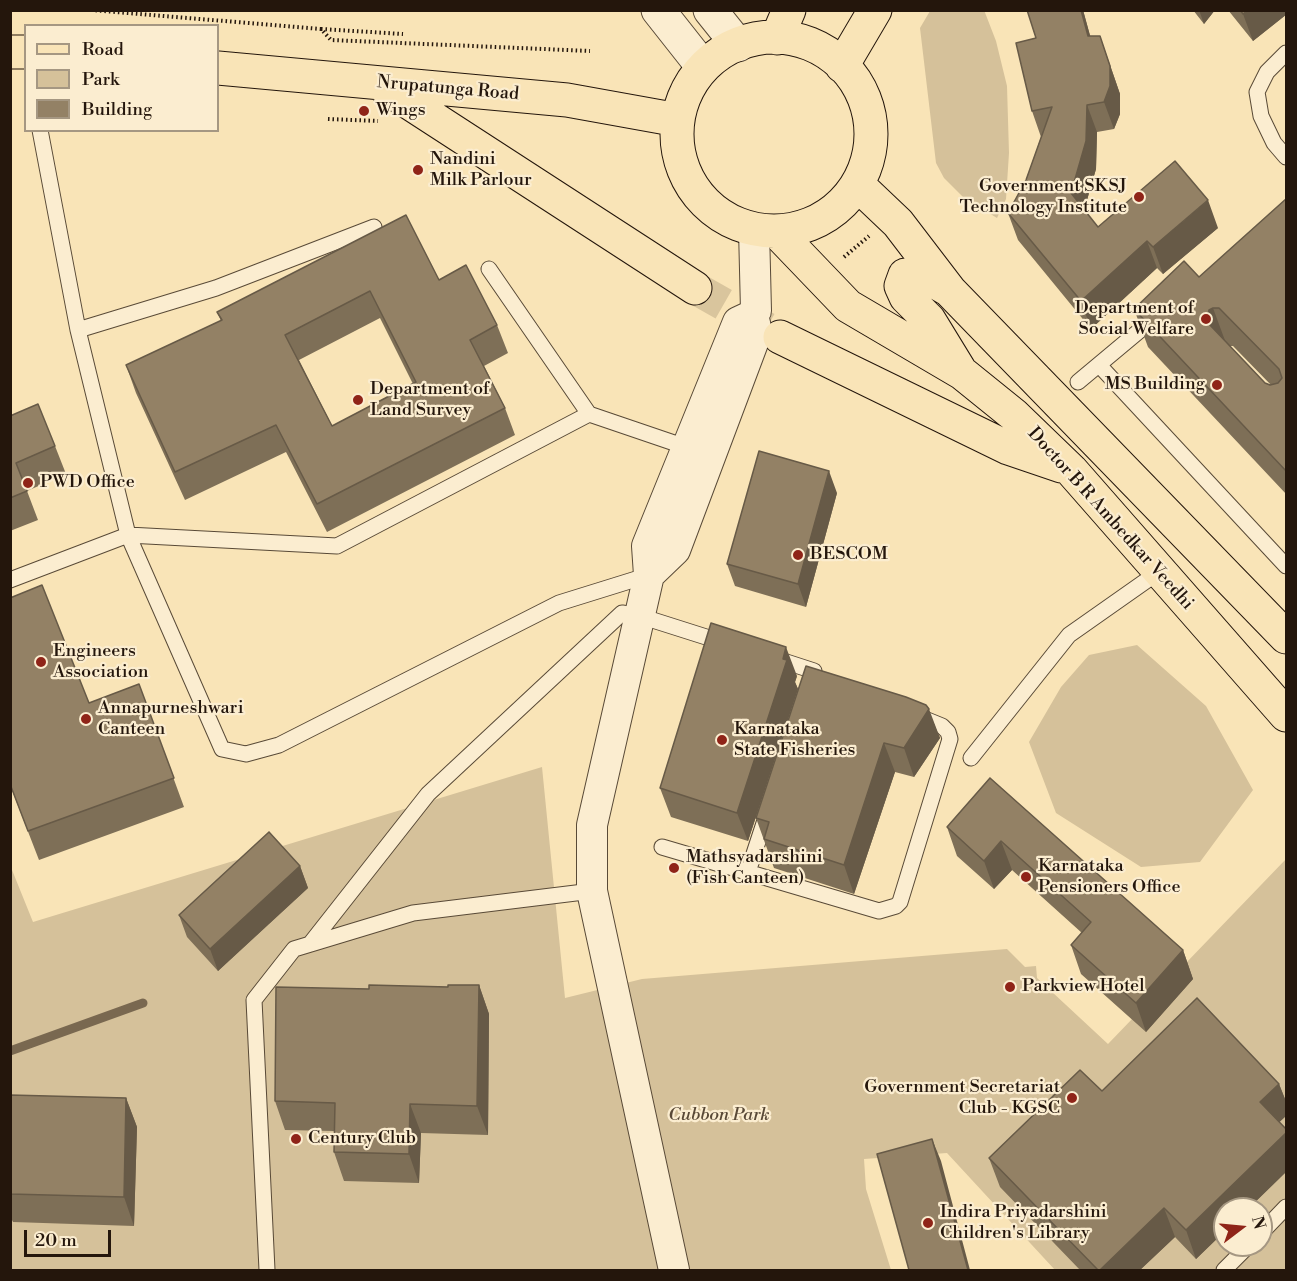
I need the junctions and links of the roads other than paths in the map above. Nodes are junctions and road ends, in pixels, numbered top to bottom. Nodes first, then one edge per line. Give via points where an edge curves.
1 (658, 10) edge
2 (710, 10) edge
3 (875, 10) edge
4 (783, 24) edge
5 (738, 45) junction
6 (1287, 52) edge
7 (842, 66) junction
8 (703, 67) junction
9 (219, 68) edge
10 (378, 82) junction
11 (678, 120) junction
12 (40, 132) edge
13 (1287, 157) edge
14 (858, 185) junction
15 (374, 227) dead end
16 (765, 230) junction
17 (489, 269) dead end
18 (695, 288) tunnel mouth
19 (950, 291) junction
20 (1171, 304) edge
21 (753, 315) junction
22 (78, 330) junction
23 (780, 337) tunnel mouth
24 (1099, 365) junction
25 (962, 373) junction
26 (1078, 382) dead end
27 (589, 414) junction
28 (686, 447) junction
29 (1071, 470) junction
30 (128, 535) junction
31 (1287, 566) edge
32 (1160, 571) junction
33 (649, 576) junction
34 (10, 580) edge
35 (640, 616) junction
36 (1287, 637) edge
37 (735, 646) edge
38 (757, 653) edge
39 (806, 693) edge
40 (899, 708) edge
41 (1287, 715) edge
42 (971, 758) dead end
43 (770, 805) edge
44 (662, 847) dead end
45 (748, 872) junction
46 (592, 891) junction
47 (310, 944) junction
48 (1287, 1207) edge
49 (1273, 1221) edge
50 (1237, 1257) edge
51 (267, 1270) edge
52 (674, 1270) edge
53 (1224, 1270) edge

1 - 8 street
2 - 5 street
3 - 7 main road
4 - 5 main road
4 - 7 main road via 789,38 818,48
5 - 8 main road
6 - 13 lane via 1267,72 1257,92 1261,116 1274,143
7 - 14 main road via 861,90 870,120 869,154
8 - 11 main road via 687,90
9 - 10 main road, Nrupatunga Road
10 - 11 main road, Nrupatunga Road via 567,100
10 - 18 main road
11 - 16 main road via 678,150 689,182 711,208 740,226
12 - 22 lane
14 - 16 main road via 836,210 806,227
14 - 19 main road via 898,223
15 - 22 lane via 216,288
16 - 21 street
16 - 25 main road, Doctor B R Ambedkar Veedhi via 848,306
17 - 27 lane
19 - 25 main road via 926,276 905,275 901,286
19 - 36 main road
20 - 24 lane
21 - 28 street via 738,322
21 - 33 street via 757,332 675,550
22 - 30 lane
23 - 29 main road via 1008,448
24 - 26 lane
24 - 31 lane
25 - 29 main road, Doctor B R Ambedkar Veedhi via 1014,415
27 - 28 lane
27 - 30 lane via 337,546
28 - 33 street via 647,546
29 - 32 main road, Doctor B R Ambedkar Veedhi
30 - 33 lane via 222,749 246,754 279,745 560,603
30 - 34 lane
32 - 41 main road, Doctor B R Ambedkar Veedhi
32 - 42 lane via 1069,635
33 - 35 street
35 - 37 lane
35 - 46 street via 592,825
35 - 47 lane via 622,613 428,794
38 - 39 lane via 819,673
40 - 45 lane via 942,726 950,740 900,902 879,911
43 - 45 lane
44 - 45 lane
46 - 47 lane via 413,913
46 - 52 street
47 - 51 lane via 294,949 254,1000
48 - 49 lane
50 - 53 lane

